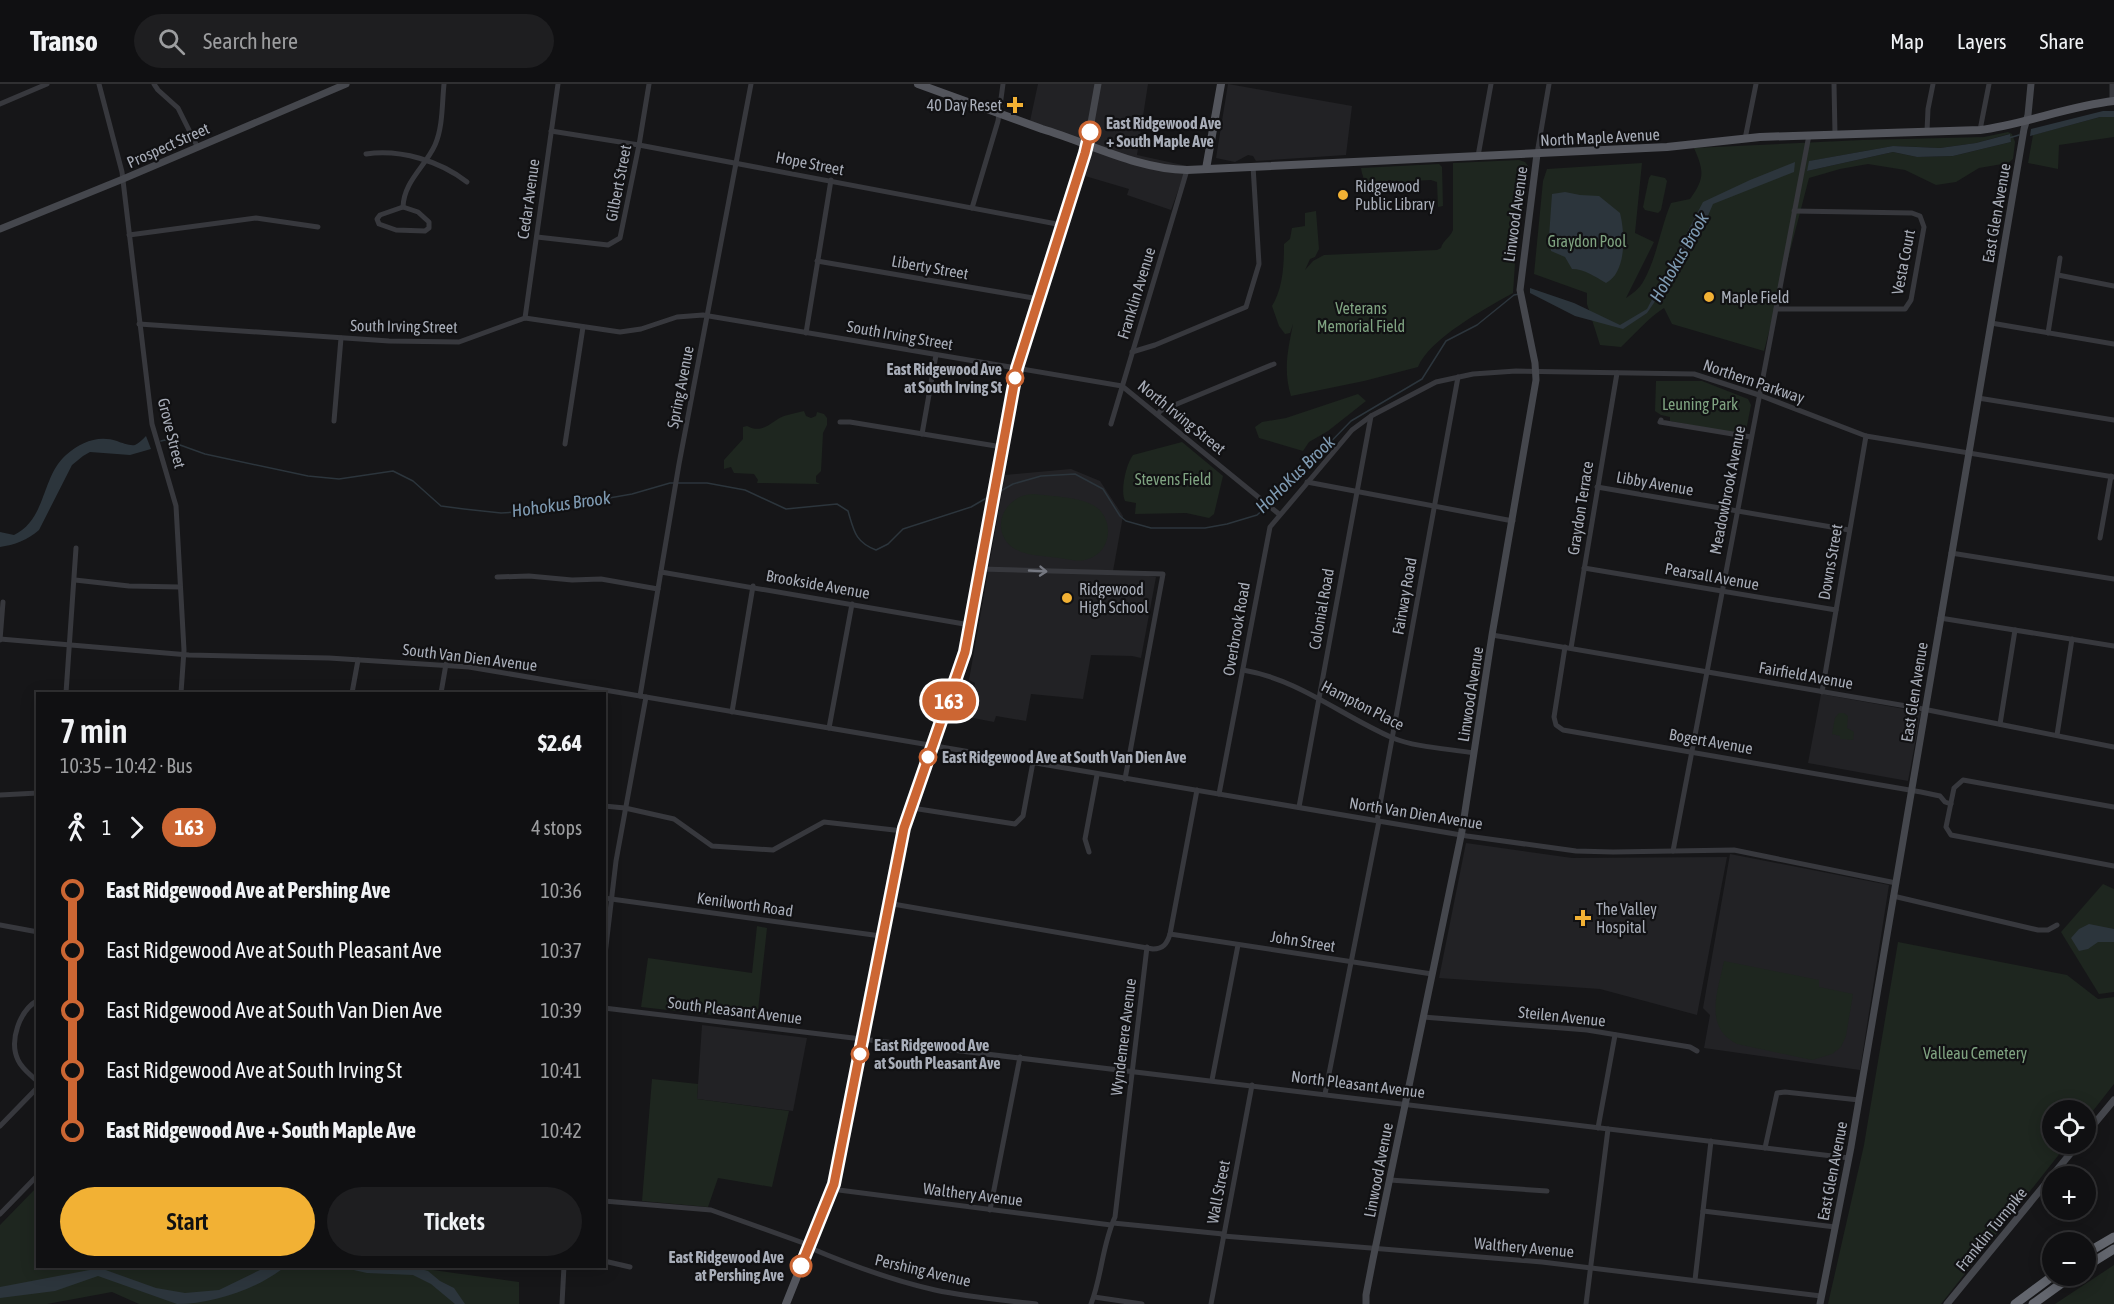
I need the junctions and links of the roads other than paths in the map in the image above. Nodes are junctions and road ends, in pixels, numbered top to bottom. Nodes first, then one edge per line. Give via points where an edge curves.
1 (47, 84) edge
2 (100, 84) edge
3 (154, 84) edge
4 (343, 84) edge
5 (444, 84) edge
6 (558, 84) edge
7 (649, 84) edge
8 (751, 84) edge
9 (918, 84) edge
10 (1003, 84) edge
11 (1098, 84) edge
12 (1221, 84) edge
13 (1491, 84) edge
14 (1549, 84) edge
15 (1756, 84) edge
16 (1834, 84) edge
17 (1933, 84) edge
18 (1989, 84) edge
19 (2031, 84) edge
20 (2112, 84) edge
21 (935, 87) edge
22 (2113, 100) edge
23 (0, 104) edge
24 (999, 114) junction
25 (2024, 126) junction
26 (551, 130) junction
27 (1980, 130) junction
28 (1927, 131) junction
29 (1835, 134) junction
30 (1809, 135) junction
31 (1745, 139) junction
32 (639, 144) junction
33 (1088, 145) junction
34 (197, 146) junction
35 (366, 154) dead end
36 (1537, 154) junction
37 (1478, 156) junction
38 (427, 160) junction
39 (735, 162) junction
40 (1253, 166) junction
41 (1187, 170) junction
42 (1206, 170) junction
43 (123, 179) junction
44 (831, 180) junction
45 (467, 182) dead end
46 (403, 207) junction
47 (972, 208) junction
48 (1794, 211) junction
49 (1062, 225) junction
50 (318, 227) dead end
51 (0, 230) edge
52 (129, 235) junction
53 (537, 237) junction
54 (2060, 258) dead end
55 (817, 261) junction
56 (2058, 275) junction
57 (2114, 286) edge
58 (1039, 299) junction
59 (1776, 309) junction
60 (707, 316) junction
61 (525, 318) junction
62 (1991, 323) junction
63 (139, 324) junction
64 (583, 327) junction
65 (806, 333) junction
66 (2048, 333) junction
67 (341, 338) junction
68 (2114, 344) edge
69 (1132, 352) junction
70 (936, 355) junction
71 (1274, 364) dead end
72 (1017, 368) junction
73 (1536, 371) junction
74 (1617, 373) junction
75 (1458, 376) junction
76 (1122, 386) junction
77 (1759, 394) junction
78 (1978, 398) junction
79 (1158, 415) junction
80 (1371, 416) junction
81 (1661, 420) dead end
82 (2114, 420) edge
83 (334, 421) dead end
84 (840, 422) dead end
85 (1111, 424) dead end
86 (922, 434) junction
87 (1866, 436) junction
88 (1751, 437) junction
89 (565, 444) dead end
90 (1002, 447) junction
91 (1968, 453) junction
92 (2112, 477) edge
93 (1307, 482) junction
94 (1597, 487) junction
95 (1356, 491) junction
96 (1435, 506) junction
97 (1737, 511) junction
98 (1279, 514) junction
99 (1512, 521) junction
100 (1849, 530) junction
101 (2100, 538) dead end
102 (76, 548) dead end
103 (1951, 553) junction
104 (1584, 568) junction
105 (980, 569) junction
106 (661, 572) junction
107 (496, 577) dead end
108 (2114, 579) edge
109 (75, 580) junction
110 (753, 586) junction
111 (180, 587) junction
112 (658, 589) junction
113 (1722, 591) junction
114 (3, 602) dead end
115 (852, 604) junction
116 (1836, 610) junction
117 (1940, 618) junction
118 (970, 625) junction
119 (2015, 630) junction
120 (1492, 635) junction
121 (2072, 639) junction
122 (0, 640) edge
123 (70, 644) junction
124 (2114, 646) edge
125 (1568, 648) junction
126 (184, 655) junction
127 (358, 660) junction
128 (446, 664) junction
129 (1243, 670) junction
130 (1706, 671) junction
131 (66, 692) edge
132 (181, 692) edge
133 (352, 692) edge
134 (441, 692) edge
135 (1822, 692) junction
136 (643, 696) junction
137 (1319, 699) junction
138 (1926, 710) junction
139 (732, 712) junction
140 (2000, 724) junction
141 (830, 728) junction
142 (2057, 735) junction
143 (1392, 738) junction
144 (933, 745) junction
145 (2114, 747) edge
146 (1691, 752) junction
147 (1474, 753) junction
148 (1033, 762) junction
149 (1097, 775) junction
150 (1125, 779) junction
151 (1197, 790) junction
152 (1912, 790) junction
153 (36, 793) edge
154 (1219, 794) junction
155 (1953, 794) junction
156 (0, 795) edge
157 (1940, 796) junction
158 (1951, 804) junction
159 (606, 806) edge
160 (626, 807) junction
161 (1299, 807) junction
162 (2114, 807) edge
163 (912, 808) junction
164 (1378, 821) junction
165 (903, 831) junction
166 (1461, 835) junction
167 (1673, 850) junction
168 (1089, 852) dead end
169 (2114, 866) edge
170 (1896, 883) junction
171 (1893, 897) junction
172 (606, 898) edge
173 (612, 899) junction
174 (888, 903) junction
175 (0, 925) edge
176 (2057, 926) dead end
177 (36, 932) edge
178 (1170, 934) junction
179 (881, 936) junction
180 (1239, 945) junction
181 (606, 947) edge
182 (1147, 947) junction
183 (1352, 962) junction
184 (1432, 974) junction
185 (36, 1002) edge
186 (606, 1008) edge
187 (1423, 1017) junction
188 (1615, 1035) junction
189 (863, 1039) junction
190 (1697, 1051) dead end
191 (1020, 1057) junction
192 (1132, 1071) junction
193 (36, 1080) edge
194 (1212, 1080) junction
195 (1252, 1085) junction
196 (36, 1089) edge
197 (1325, 1094) junction
198 (1859, 1100) junction
199 (2114, 1100) edge
200 (1405, 1103) junction
201 (2096, 1122) edge
202 (0, 1126) edge
203 (1598, 1128) junction
204 (1608, 1129) junction
205 (1711, 1141) junction
206 (1765, 1148) junction
207 (2070, 1154) edge
208 (1849, 1158) junction
209 (36, 1177) edge
210 (1390, 1180) junction
211 (831, 1189) junction
212 (1547, 1191) dead end
213 (606, 1201) edge
214 (990, 1210) junction
215 (1704, 1211) junction
216 (0, 1214) edge
217 (1112, 1224) junction
218 (1835, 1227) junction
219 (1223, 1235) junction
220 (2114, 1237) edge
221 (809, 1246) junction
222 (1376, 1248) junction
223 (2096, 1248) edge
224 (2114, 1249) edge
225 (2096, 1260) edge
226 (606, 1261) edge
227 (630, 1267) dead end
228 (1591, 1267) junction
229 (564, 1268) edge
230 (1695, 1280) junction
231 (2042, 1284) edge
232 (2058, 1286) edge
233 (1094, 1297) junction
234 (1821, 1300) edge
235 (562, 1304) edge
236 (786, 1304) edge
237 (1036, 1304) edge
238 (1091, 1304) edge
239 (1142, 1304) edge
240 (1211, 1304) edge
241 (1366, 1304) edge
242 (1586, 1304) edge
243 (1947, 1304) edge
244 (2015, 1304) edge
245 (2033, 1304) edge

1 - 23 street
2 - 43 street, Grove Street
3 - 34 street via 178,108
4 - 34 street, Prospect Street
5 - 38 street via 438,137
6 - 26 street, Cedar Avenue
7 - 32 street, Gilbert Street
8 - 39 street, Spring Avenue
9 - 21 main road, North Maple Avenue
10 - 24 street
11 - 33 street
12 - 42 main road
13 - 37 street
14 - 36 street, Linwood Avenue
15 - 31 street
16 - 29 street
17 - 28 street
18 - 27 street
19 - 25 street, East Glen Avenue
20 - 22 street
21 - 24 main road, North Maple Avenue
22 - 25 main road, North Maple Avenue
24 - 33 main road, North Maple Avenue
24 - 47 street
25 - 27 main road, North Maple Avenue
25 - 62 street, East Glen Avenue
26 - 32 street, Hope Street
26 - 53 street, Cedar Avenue
27 - 28 main road, North Maple Avenue
28 - 29 main road, North Maple Avenue
29 - 30 main road, North Maple Avenue
30 - 31 main road, North Maple Avenue
30 - 48 street, Meadowbrook Avenue
31 - 36 main road, North Maple Avenue
32 - 39 street, Hope Street
32 - 53 street, Gilbert Street via 621,234 616,242 604,245
33 - 41 main road, North Maple Avenue via 1124,158
33 - 49 main road
34 - 43 street, Prospect Street
35 - 38 street via 389,153
36 - 37 main road, North Maple Avenue
36 - 73 street, Linwood Avenue via 1520,290
37 - 40 main road, North Maple Avenue
38 - 45 street
38 - 46 street via 408,185
39 - 44 street, Hope Street
39 - 60 street, Spring Avenue
40 - 42 main road, North Maple Avenue
40 - 69 street via 1259,264 1246,307
41 - 42 main road, North Maple Avenue
41 - 69 street, Franklin Avenue
43 - 51 street, Prospect Street
43 - 52 street, Grove Street
44 - 47 street, Hope Street
44 - 55 street
46 - 46 street via 423,215 429,228 396,230 379,224 378,216
47 - 49 street, Hope Street
48 - 59 street, Meadowbrook Avenue
48 - 59 street, Vesta Court via 1920,216 1924,227 1911,300 1900,310
49 - 58 main road
50 - 52 street via 256,218
52 - 63 street, Grove Street
53 - 61 street, Cedar Avenue
54 - 56 street
55 - 58 street, Liberty Street
55 - 65 street
56 - 57 street
56 - 66 street
58 - 72 main road
59 - 77 street, Meadowbrook Avenue
60 - 64 street, South Irving Street via 676,317 620,332
60 - 65 street, South Irving Street
60 - 106 street, Spring Avenue
61 - 64 street, South Irving Street
61 - 67 street, South Irving Street via 459,342
62 - 66 street
62 - 78 street, East Glen Avenue
63 - 67 street, South Irving Street
63 - 111 street, Grove Street via 152,424 176,506
64 - 89 street
65 - 70 street, South Irving Street
66 - 68 street
67 - 83 street
69 - 76 street, Franklin Avenue
70 - 72 street, South Irving Street
70 - 86 street
71 - 79 street
72 - 76 street, North Irving Street
72 - 90 main road
73 - 74 street, Northern Parkway
73 - 75 street, Northern Parkway
73 - 99 street, Linwood Avenue
74 - 77 street, Northern Parkway via 1694,374
74 - 94 street, Graydon Terrace
75 - 80 street, Northern Parkway via 1436,382
75 - 96 street, Fairway Road
76 - 79 street, North Irving Street
76 - 85 street, Franklin Avenue
77 - 87 street, Northern Parkway
77 - 88 street, Meadowbrook Avenue
78 - 82 street
78 - 91 street, East Glen Avenue
79 - 98 street, North Irving Street
80 - 93 street, Northern Parkway via 1352,430
80 - 95 street, Colonial Road
81 - 88 street
84 - 86 street
86 - 90 street
87 - 91 street, Northern Parkway
87 - 100 street, Downs Street
88 - 97 street, Meadowbrook Avenue
90 - 105 main road
91 - 92 street, Northern Parkway
91 - 103 street, East Glen Avenue
92 - 101 street
93 - 95 street
93 - 98 street, Overbrook Road
94 - 97 street, Libby Avenue
94 - 104 street, Graydon Terrace
95 - 96 street
95 - 137 street, Colonial Road
96 - 99 street
96 - 143 street, Fairway Road
97 - 100 street, Libby Avenue
97 - 113 street, Meadowbrook Avenue
98 - 129 street, Overbrook Road via 1268,532
99 - 120 street, Linwood Avenue
100 - 116 street, Downs Street
102 - 109 street
103 - 108 street
103 - 117 street, East Glen Avenue
104 - 113 street, Pearsall Avenue
104 - 125 street, Graydon Terrace
105 - 118 main road
105 -> 150 street via 1163,574
106 - 110 street, Brookside Avenue
106 - 112 street, Spring Avenue
107 - 112 street via 601,579
109 - 111 street
109 - 123 street
110 - 115 street, Brookside Avenue
110 - 139 street
111 - 126 street, Grove Street
112 - 136 street, Spring Avenue
113 - 116 street, Pearsall Avenue
113 - 130 street, Meadowbrook Avenue
114 - 122 street
115 - 118 street, Brookside Avenue
115 - 141 street
116 - 135 street, Downs Street
117 - 119 street
117 - 138 street, East Glen Avenue
118 - 144 main road via 961,668
119 - 121 street
119 - 140 street
120 - 125 street, Fairfield Avenue
120 - 147 street, Linwood Avenue
121 - 124 street
121 - 142 street
122 - 123 street, South Van Dien Avenue
123 - 126 street, South Van Dien Avenue
123 - 131 street
125 - 130 street, Fairfield Avenue
125 - 146 street, Bogert Avenue via 1554,717 1559,728
126 - 127 street, South Van Dien Avenue
126 - 132 street, Grove Street
127 - 128 street, South Van Dien Avenue
127 - 133 street
128 - 134 street
128 - 136 street, South Van Dien Avenue
129 - 137 street, Hampton Place via 1279,679
129 - 154 street, Overbrook Road
130 - 135 street, Fairfield Avenue
130 - 146 street, Meadowbrook Avenue
135 - 138 street, Fairfield Avenue
136 - 139 street, South Van Dien Avenue
136 - 160 street, Spring Avenue
137 - 143 street, Hampton Place
137 - 161 street, Colonial Road
138 - 140 street, Fairfield Avenue
138 - 152 street, East Glen Avenue
139 - 141 street, South Van Dien Avenue
140 - 142 street, Fairfield Avenue
141 - 144 street, South Van Dien Avenue
142 - 145 street, Fairfield Avenue
143 - 147 street, Hampton Place
143 - 164 street, Fairway Road
144 - 148 street, North Van Dien Avenue
144 - 163 main road
146 - 152 street, Bogert Avenue
146 - 167 street, Meadowbrook Avenue
147 - 166 street, Linwood Avenue
148 - 149 street, North Van Dien Avenue
148 - 163 street via 1023,816 1015,824
149 - 150 street, North Van Dien Avenue
149 - 168 street via 1085,839
150 - 151 street, North Van Dien Avenue
151 - 154 street, North Van Dien Avenue
151 - 178 street
152 - 157 street, Bogert Avenue
152 - 170 street, East Glen Avenue
153 - 156 street
154 - 161 street, North Van Dien Avenue
155 - 157 street, Bogert Avenue
155 - 158 street
155 - 162 street, Bogert Avenue via 1957,784 1968,779
157 - 158 street, Bogert Avenue
158 - 169 street via 1947,827 1951,835
159 - 160 street
160 - 165 street via 674,819 712,846 773,850 824,822
160 - 173 street, Spring Avenue
161 - 164 street, North Van Dien Avenue
163 - 165 main road
164 - 166 street, North Van Dien Avenue
164 - 183 street, Fairway Road
165 - 174 main road
166 - 167 street, North Van Dien Avenue via 1576,851
166 - 184 street, Linwood Avenue
167 - 170 street, North Van Dien Avenue via 1734,850
170 - 171 street, East Glen Avenue
171 - 176 street via 2038,930
171 - 198 street, East Glen Avenue
172 - 173 street, Kenilworth Road
173 - 179 street, Kenilworth Road
173 - 181 street, Spring Avenue
174 - 179 main road
174 - 182 street
175 - 177 street
178 - 180 street, John Street
178 - 182 street via 1162,948
179 - 189 main road
180 - 183 street, John Street
180 - 194 street
182 - 192 street, Wyndemere Avenue
183 - 184 street, John Street
183 - 197 street, Fairway Road
184 - 187 street, Linwood Avenue
185 - 193 street via 22,1018 15,1047 22,1066
186 - 189 street, South Pleasant Avenue
187 - 188 street, Steilen Avenue
187 - 200 street, Linwood Avenue
188 - 190 street, Steilen Avenue
188 - 203 street
189 - 191 street, North Pleasant Avenue
189 - 211 main road
191 - 192 street, North Pleasant Avenue
191 - 214 street
192 - 194 street, North Pleasant Avenue
192 - 217 street, Wyndemere Avenue
194 - 195 street, North Pleasant Avenue
195 - 197 street, North Pleasant Avenue
195 - 219 street, Wall Street
196 - 202 street
197 - 200 street, North Pleasant Avenue
198 - 206 street via 1780,1092 1775,1096
198 - 208 street, East Glen Avenue
199 - 201 street
200 - 203 street, North Pleasant Avenue
200 - 210 street, Linwood Avenue
203 - 204 street, North Pleasant Avenue
204 - 205 street, North Pleasant Avenue
204 - 228 street
205 - 206 street, North Pleasant Avenue
205 - 215 street
206 - 208 street, North Pleasant Avenue
207 - 243 street, Franklin Turnpike
208 - 218 street, East Glen Avenue
209 - 216 street
210 - 212 street
210 - 222 street, Linwood Avenue
211 - 214 street, Walthery Avenue
211 - 221 main road
213 - 221 street, Pershing Avenue via 711,1210
214 - 217 street, Walthery Avenue
215 - 218 street
215 - 230 street
217 - 219 street, Walthery Avenue
217 - 233 street, Wyndemere Avenue
218 - 234 street, East Glen Avenue
219 - 222 street, Walthery Avenue
219 - 240 street, Wall Street
220 - 223 highway
221 - 236 main road
221 - 237 street, Pershing Avenue via 867,1271 908,1283 950,1293
222 - 228 street, Walthery Avenue
222 - 241 street, Linwood Avenue
224 - 225 highway
226 - 227 street
228 - 230 street, Walthery Avenue
228 - 242 street
229 - 235 street
230 - 234 street, Walthery Avenue
231 - 244 highway
232 - 245 highway
233 - 238 street, Wyndemere Avenue
233 - 239 street

